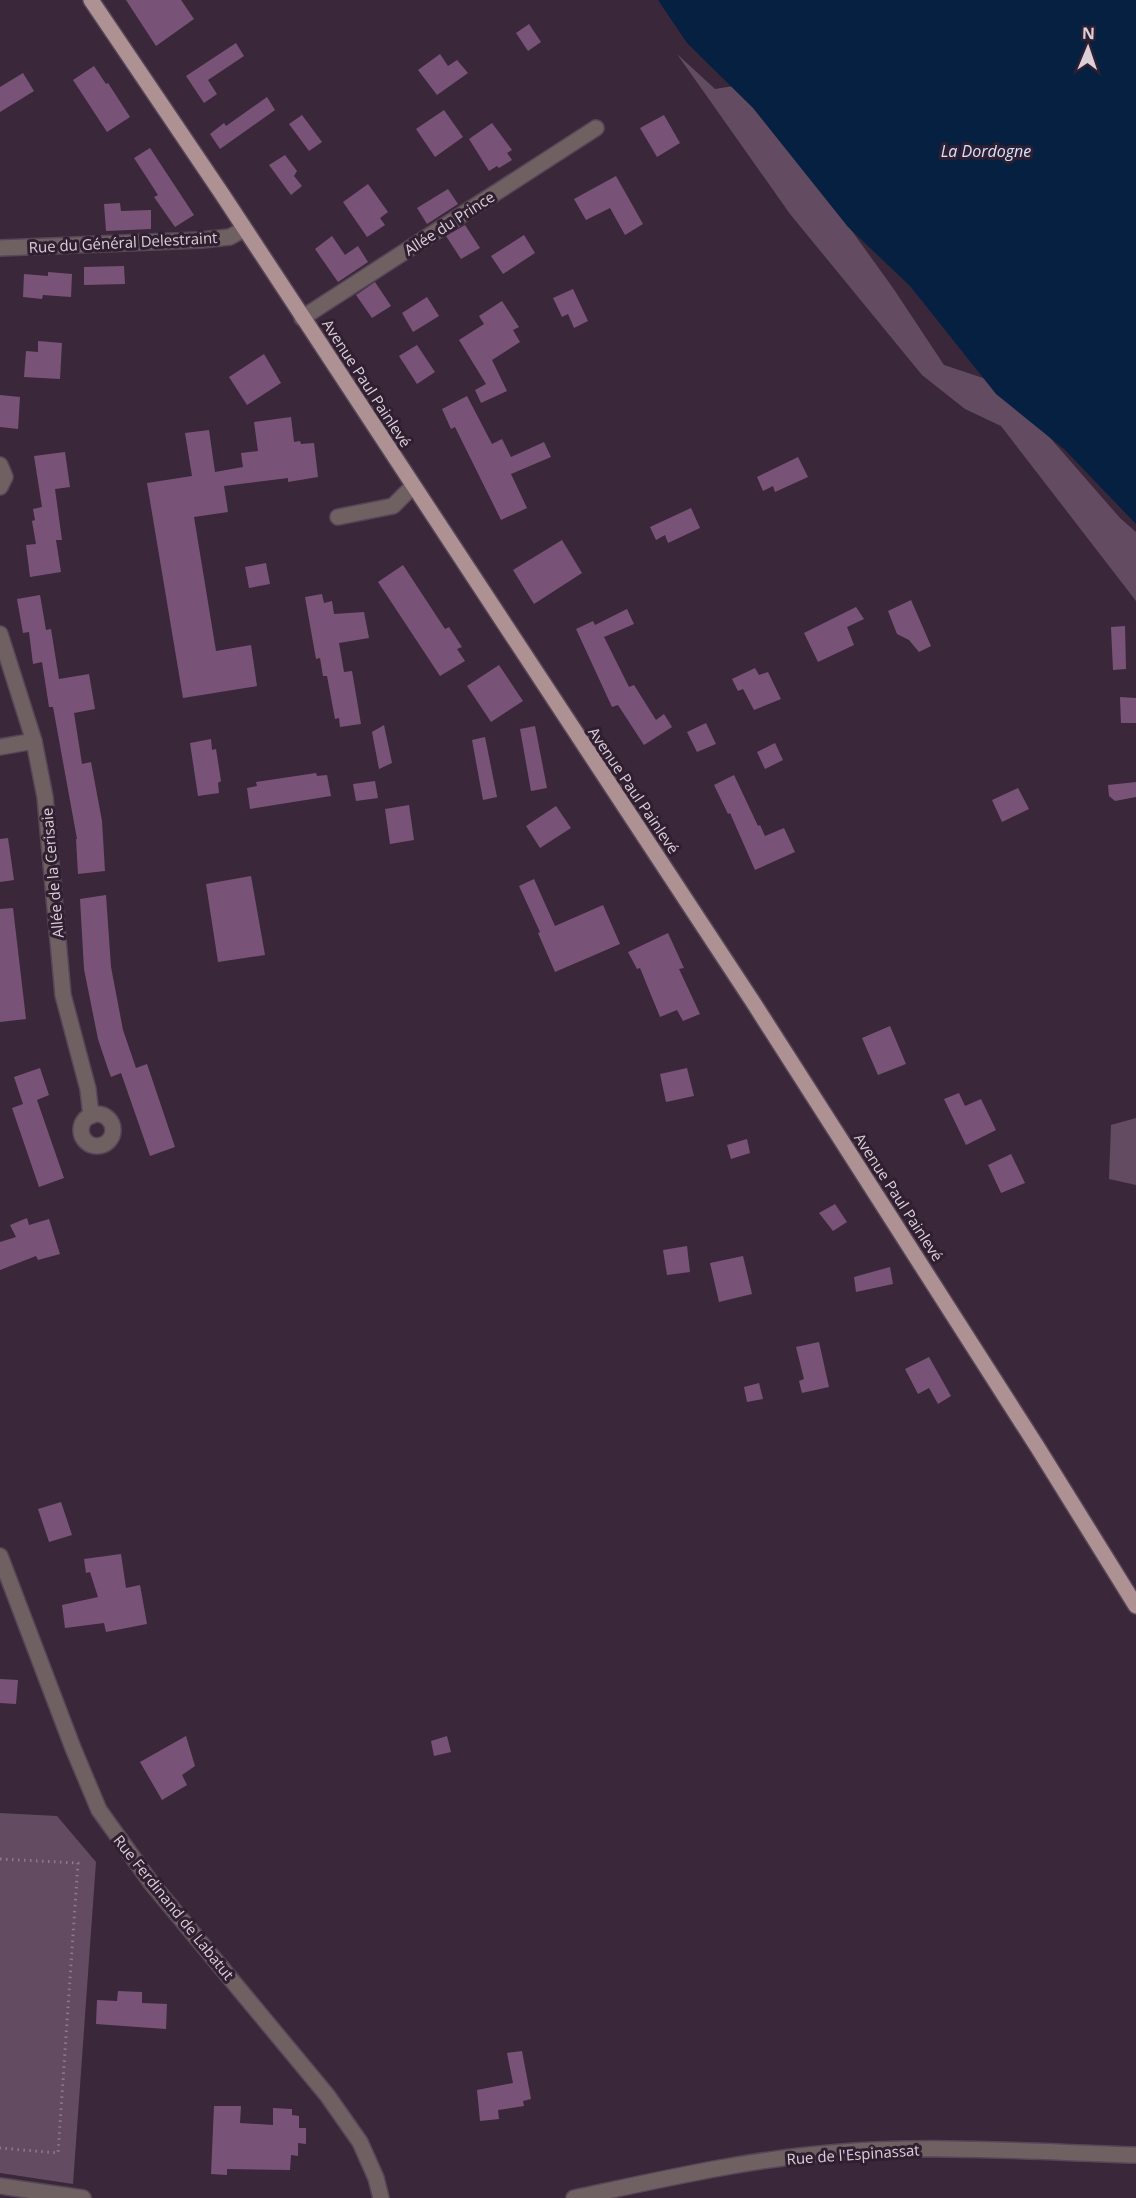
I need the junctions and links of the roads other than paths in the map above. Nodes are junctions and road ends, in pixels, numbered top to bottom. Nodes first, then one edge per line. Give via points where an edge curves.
1 (91, 0) edge
2 (596, 128) dead end
3 (244, 229) junction
4 (0, 248) edge
5 (302, 318) junction
6 (0, 465) edge
7 (413, 486) junction
8 (0, 487) edge
9 (338, 517) dead end
10 (0, 634) edge
11 (34, 741) junction
12 (0, 747) edge
13 (91, 1116) dead end
14 (0, 1556) edge
15 (1136, 1606) edge
16 (1136, 2155) edge
17 (0, 2186) edge
18 (83, 2198) edge
19 (381, 2198) edge
20 (574, 2198) edge

1 - 3 main road, Avenue Paul Painlevé
2 - 5 street, Allée du Prince
3 - 4 street, Rue du Général Delestraint via 230,237 201,240
3 - 5 main road, Avenue Paul Painlevé
5 - 7 main road, Avenue Paul Painlevé
6 - 8 street via 5,477
7 - 9 street via 393,506
7 - 15 main road, Avenue Paul Painlevé via 753,1002
10 - 11 street, Allée de la Cerisaie
11 - 12 street
11 - 13 street, Allée de la Cerisaie via 48,812 63,994 88,1089
14 - 19 street, Rue Ferdinand de Labatut via 99,1810 152,1884 327,2095 360,2142
16 - 20 street, Rue de l'Espinassat via 909,2148 829,2153 723,2167
17 - 18 street

